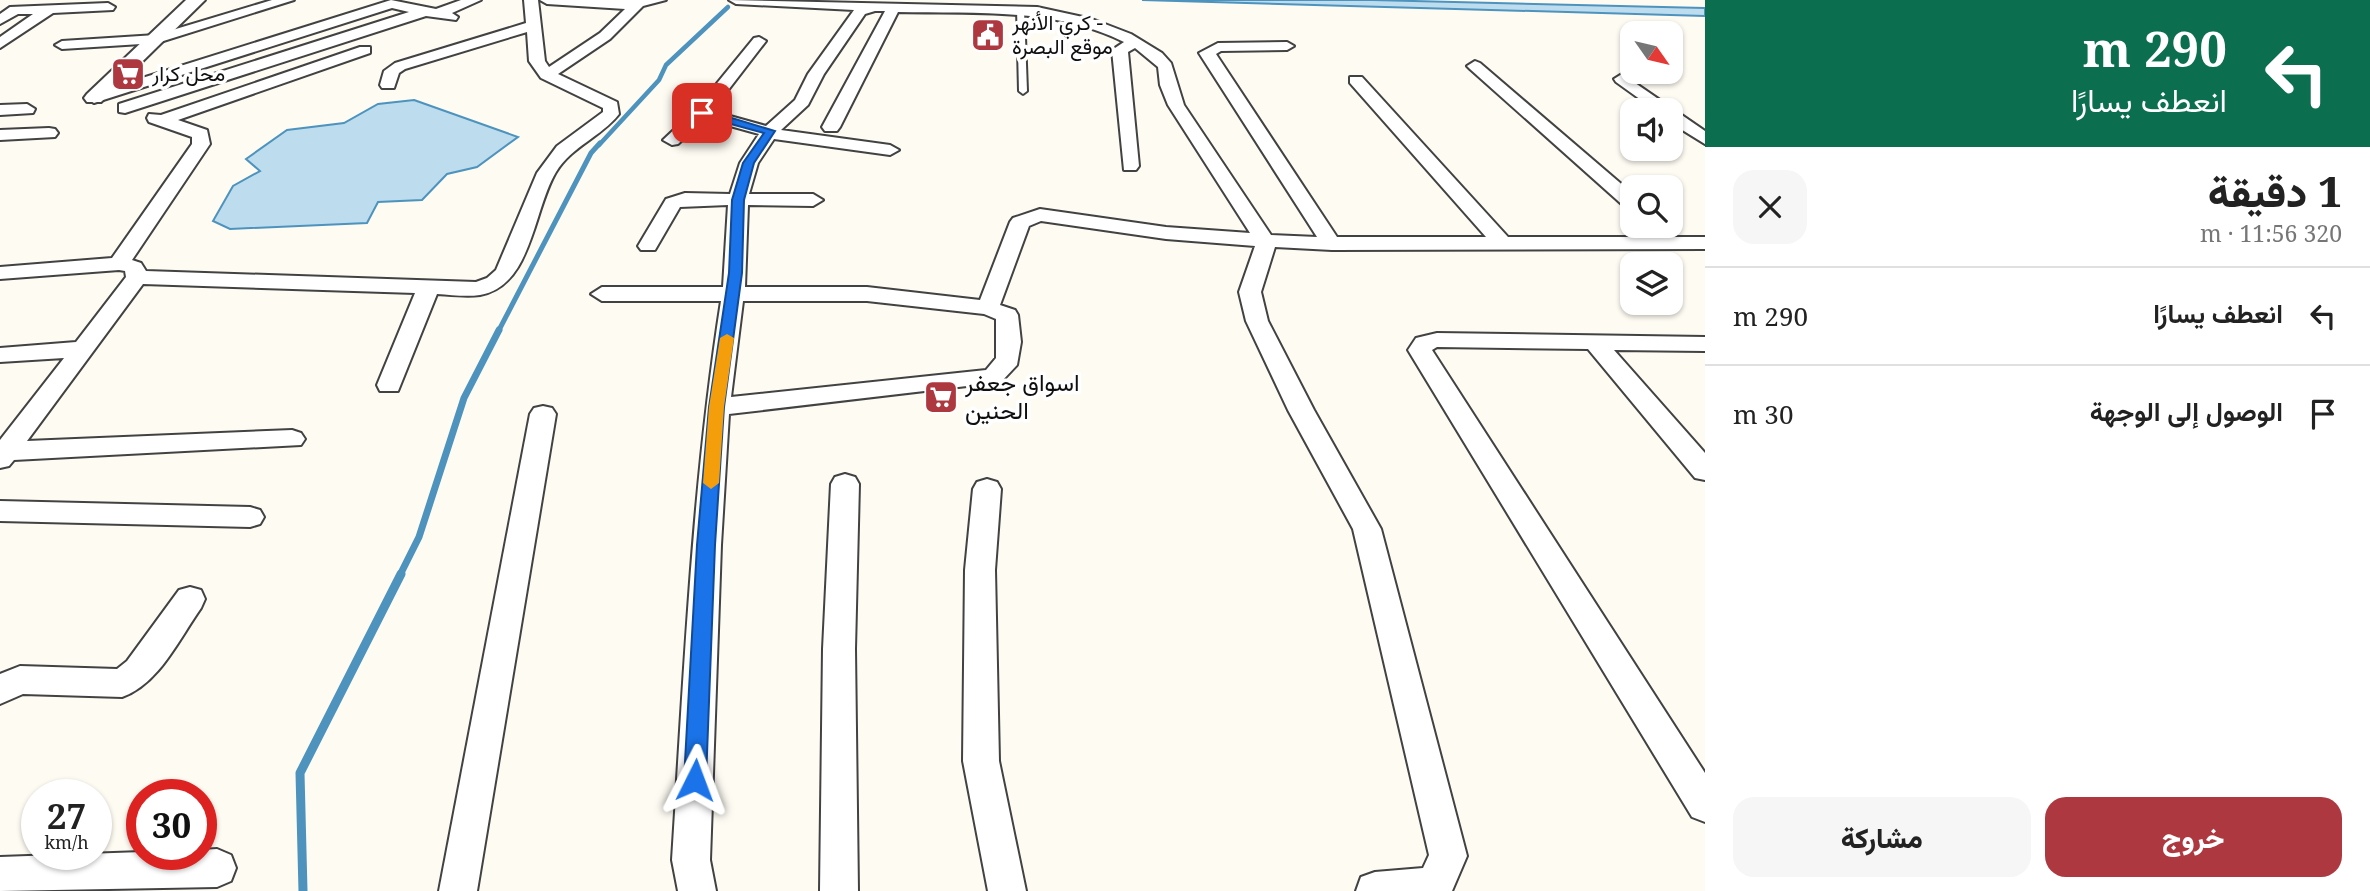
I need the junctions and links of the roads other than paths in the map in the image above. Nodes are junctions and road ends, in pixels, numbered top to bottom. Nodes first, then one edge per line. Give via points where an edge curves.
1 (196, 0) edge
2 (242, 0) edge
3 (287, 0) edge
4 (474, 0) edge
5 (531, 0) edge
6 (547, 0) edge
7 (659, 0) edge
8 (736, 0) edge
9 (113, 4) edge
10 (638, 4) junction
11 (266, 5) junction
12 (304, 5) dead end
13 (328, 6) dead end
14 (874, 7) junction
15 (894, 7) junction
16 (1031, 7) edge
17 (49, 9) junction
18 (434, 12) junction
19 (341, 19) junction
20 (0, 20) edge
21 (534, 25) junction
22 (410, 34) dead end
23 (759, 41) dead end
24 (384, 43) dead end
25 (1134, 43) junction
26 (0, 44) edge
27 (1287, 46) dead end
28 (158, 47) junction
29 (1475, 66) dead end
30 (547, 75) junction
31 (1356, 80) dead end
32 (1629, 84) edge
33 (388, 85) dead end
34 (1023, 90) dead end
35 (94, 98) junction
36 (1648, 98) edge
37 (125, 108) junction
38 (27, 109) dead end
39 (0, 110) edge
40 (702, 113) junction
41 (162, 120) junction
42 (1683, 123) edge
43 (831, 127) dead end
44 (770, 131) junction
45 (50, 133) dead end
46 (0, 135) edge
47 (1705, 139) edge
48 (672, 140) dead end
49 (890, 150) dead end
50 (1130, 166) dead end
51 (1620, 193) edge
52 (738, 200) junction
53 (813, 200) dead end
54 (1671, 238) edge
55 (1266, 242) junction
56 (1502, 243) junction
57 (1677, 243) junction
58 (1705, 243) edge
59 (1332, 244) junction
60 (648, 246) dead end
61 (128, 271) junction
62 (0, 273) edge
63 (428, 289) junction
64 (602, 294) dead end
65 (733, 296) junction
66 (988, 309) junction
67 (1595, 344) junction
68 (1705, 344) edge
69 (83, 349) junction
70 (0, 355) edge
71 (389, 385) dead end
72 (717, 407) junction
73 (543, 414) dead end
74 (292, 439) dead end
75 (3, 455) edge
76 (1705, 471) edge
77 (845, 484) dead end
78 (987, 489) dead end
79 (0, 512) edge
80 (250, 517) dead end
81 (190, 599) dead end
82 (0, 690) edge
83 (1705, 806) edge
84 (163, 870) edge
85 (0, 876) edge
86 (1436, 889) edge
87 (458, 891) edge
88 (697, 891) edge
89 (839, 891) edge
90 (1007, 891) edge
91 (1375, 891) edge

1 - 28 street
2 - 11 street
3 - 11 street
3 - 12 street
4 - 18 street
5 - 21 street
6 - 10 street
7 - 10 street
8 - 14 street
9 - 17 street
9 - 28 street via 62,44
10 - 30 street via 606,36
11 - 28 street
13 - 19 street
14 - 15 street
14 - 44 street via 860,11 802,102
15 - 16 street
15 - 43 street
16 - 25 street via 1071,17
16 - 34 lane
17 - 20 street via 15,10
17 - 26 street
18 - 19 street via 391,4
18 - 22 street via 450,20
18 - 37 street
19 - 35 street
21 - 30 street via 537,61
21 - 33 street via 400,66 392,71
23 - 40 street
24 - 41 street
25 - 50 street via 1120,50
25 - 55 street via 1163,61 1176,105
27 - 59 street via 1218,47 1207,53
28 - 35 street via 132,63
29 - 51 street
30 - 63 street via 599,98 611,106 611,114 563,150 546,173 506,272 495,283 478,289
31 - 56 street
32 - 36 street
35 - 37 street
37 - 41 street
38 - 39 street
40 - 44 street
40 - 48 street
41 - 61 street via 201,134 201,144
42 - 47 street
44 - 49 street via 791,138
44 - 52 street via 749,163
45 - 46 street
52 - 53 street
52 - 60 street via 673,203
52 - 65 street
54 - 57 street
55 - 59 street
55 - 66 street via 1032,216 1018,227
55 - 86 street via 1255,269 1252,302 1301,411 1367,529 1448,856
56 - 57 street
56 - 59 street
57 - 58 street
61 - 62 street
61 - 63 street
61 - 69 street
63 - 71 street
64 - 65 street
65 - 66 street via 867,294
65 - 72 street
66 - 72 street via 1007,316 1010,359 992,377
67 - 68 street
67 - 76 street
67 - 83 street via 1437,340 1424,343 1420,350
69 - 70 street
69 - 75 street
72 - 88 street via 691,860
73 - 87 street
74 - 75 street
77 - 89 street via 839,649
78 - 90 street via 979,570 981,761
79 - 80 street
81 - 82 street via 139,671 122,683 20,680
84 - 85 street
86 - 91 street

